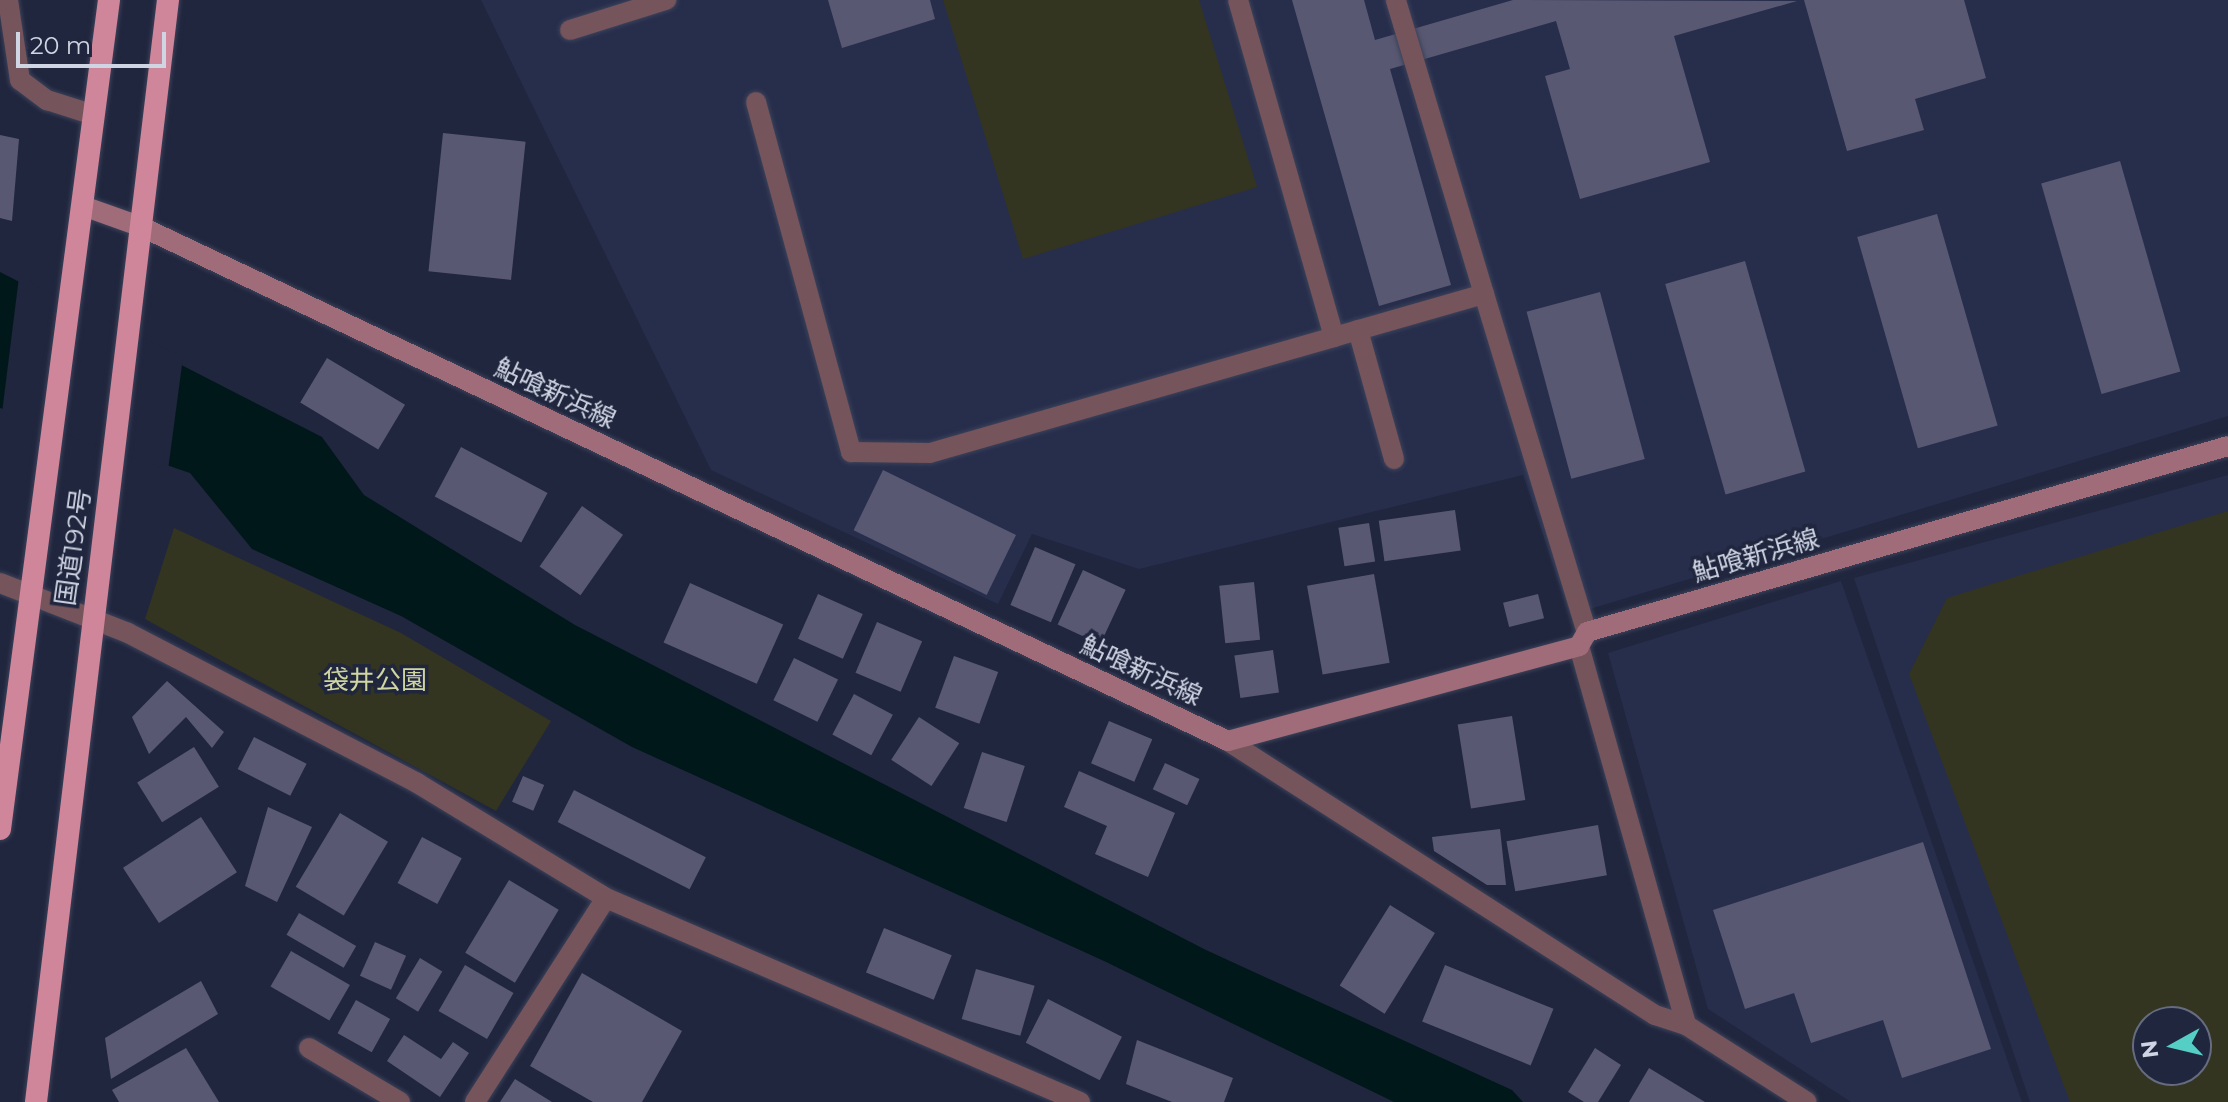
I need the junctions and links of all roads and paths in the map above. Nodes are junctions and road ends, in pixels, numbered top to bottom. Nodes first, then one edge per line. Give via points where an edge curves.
1 (8, 0) edge
2 (109, 0) edge
3 (168, 0) edge
4 (666, 0) edge
5 (1238, 0) edge
6 (1396, 0) edge
7 (570, 30) dead end
8 (756, 102) dead end
9 (94, 115) junction
10 (83, 206) junction
11 (142, 227) junction
12 (1484, 294) junction
13 (1358, 330) junction
14 (1334, 337) junction
15 (2228, 446) edge
16 (1394, 459) dead end
17 (0, 583) edge
18 (32, 598) junction
19 (93, 617) junction
20 (1583, 639) junction
21 (1228, 741) junction
22 (5, 762) edge
23 (0, 829) edge
24 (606, 898) junction
25 (1686, 1025) junction
26 (309, 1048) dead end
27 (36, 1102) edge
28 (400, 1102) edge
29 (475, 1102) edge
30 (1080, 1102) edge
31 (1807, 1102) edge

1 - 9 street via 20,80 47,100
2 - 9 highway, 国道192号
3 - 11 highway, 国道192号
4 - 7 street
5 - 14 street
6 - 12 street
8 - 14 street via 851,452 930,453
9 - 10 highway, 国道192号
10 - 11 main road, 鮎喰新浜線
10 - 18 highway, 国道192号
11 - 19 highway, 国道192号
11 - 21 main road, 鮎喰新浜線
12 - 13 street
12 - 20 street
13 - 14 street
13 - 16 street
15 - 20 main road, 鮎喰新浜線
17 - 18 street
18 - 19 street
18 - 22 highway, 国道192号
19 - 24 street via 417,783
19 - 27 highway, 国道192号
20 - 21 main road, 鮎喰新浜線
20 - 25 street
21 - 25 street via 1655,1015
22 - 23 highway, 国道192号
24 - 29 street
24 - 30 street
25 - 31 street
26 - 28 street

